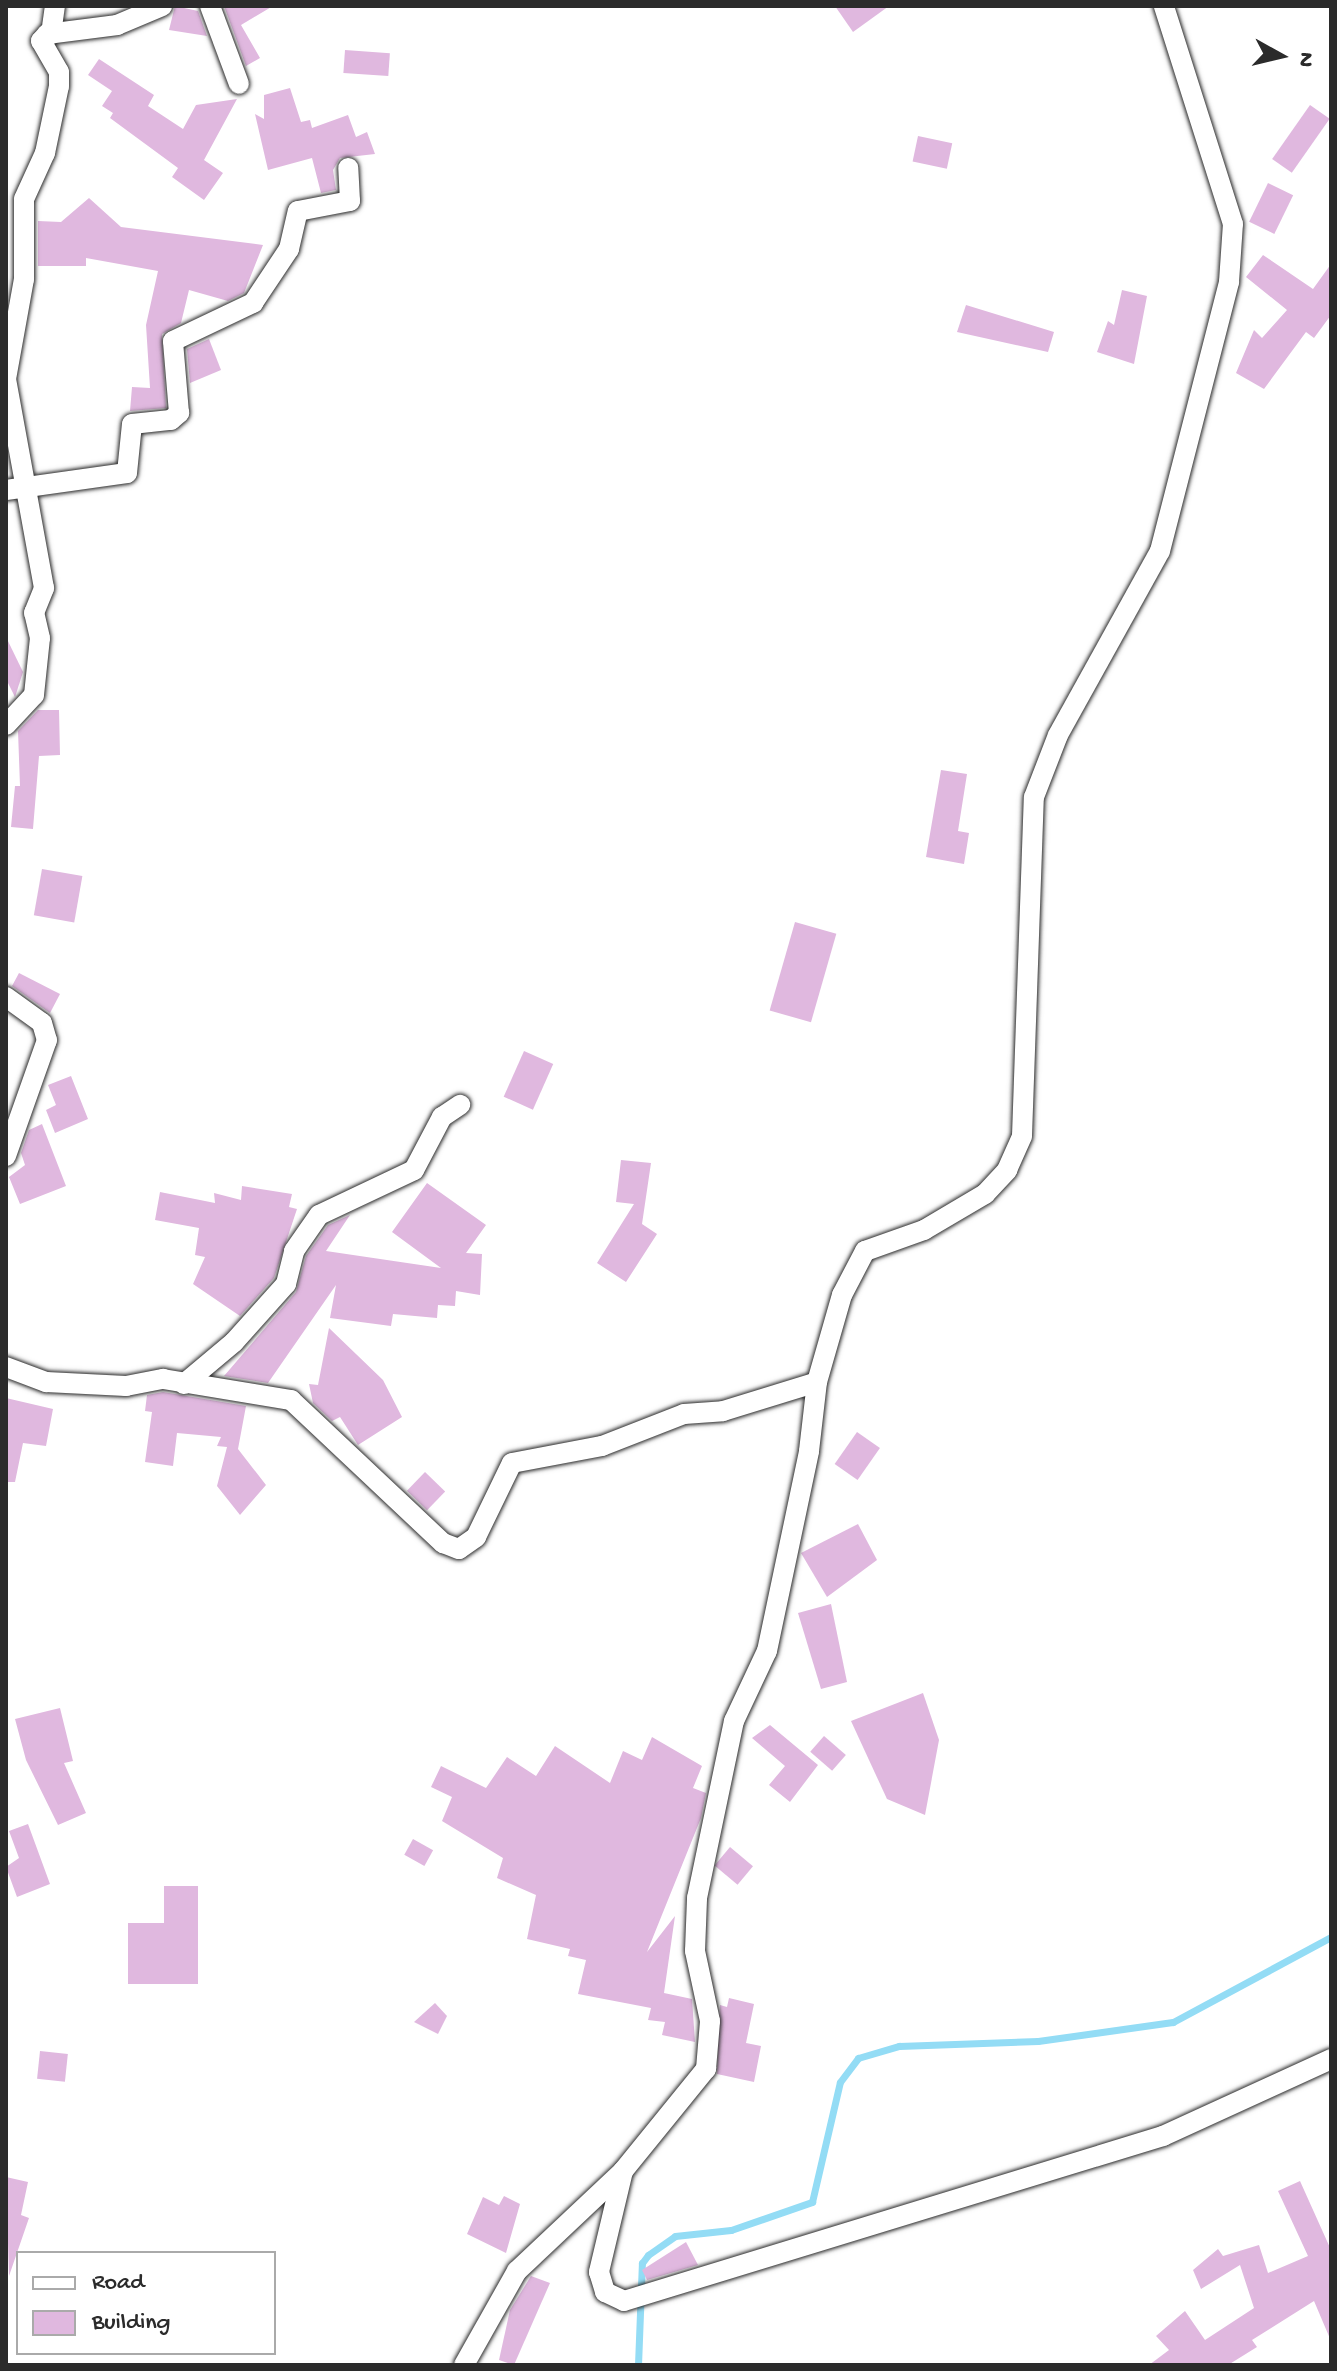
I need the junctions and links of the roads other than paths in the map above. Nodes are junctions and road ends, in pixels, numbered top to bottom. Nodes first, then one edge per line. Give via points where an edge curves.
1 (55, 6) edge
2 (162, 6) edge
3 (210, 6) edge
4 (1165, 14) edge
5 (51, 34) junction
6 (239, 84) dead end
7 (348, 168) dead end
8 (15, 489) edge
9 (6, 725) edge
10 (6, 997) edge
11 (460, 1105) dead end
12 (6, 1156) edge
13 (6, 1367) edge
14 (817, 1382) junction
15 (184, 1384) junction
16 (1331, 2059) edge
17 (623, 2171) junction
18 (464, 2365) edge

1 - 5 street
2 - 5 street via 117,25
3 - 6 street
4 - 14 street via 1233,224 1229,282 1160,551 1071,709 1034,797 1022,1136 1007,1170 969,1206 859,1258
5 - 8 street via 41,43 59,72 59,86 45,153 24,199 24,279 6,379
7 - 8 street via 352,198 298,211 289,249 253,303 173,341 179,413 171,420 132,424 127,473
8 - 9 street via 44,588 34,613 40,638 34,695
10 - 12 street via 42,1023 47,1040
11 - 15 street via 442,1117 414,1170 319,1215 294,1251 286,1284 234,1342
13 - 15 street via 46,1382
14 - 15 street via 723,1411 684,1414 602,1446 512,1463 476,1537 459,1549 443,1543 294,1401
14 - 17 street via 780,1599 767,1651 734,1721 697,1898 695,1951 710,2021 706,2069
16 - 17 street via 1163,2136 624,2301 605,2292 599,2272
17 - 18 street via 517,2271

